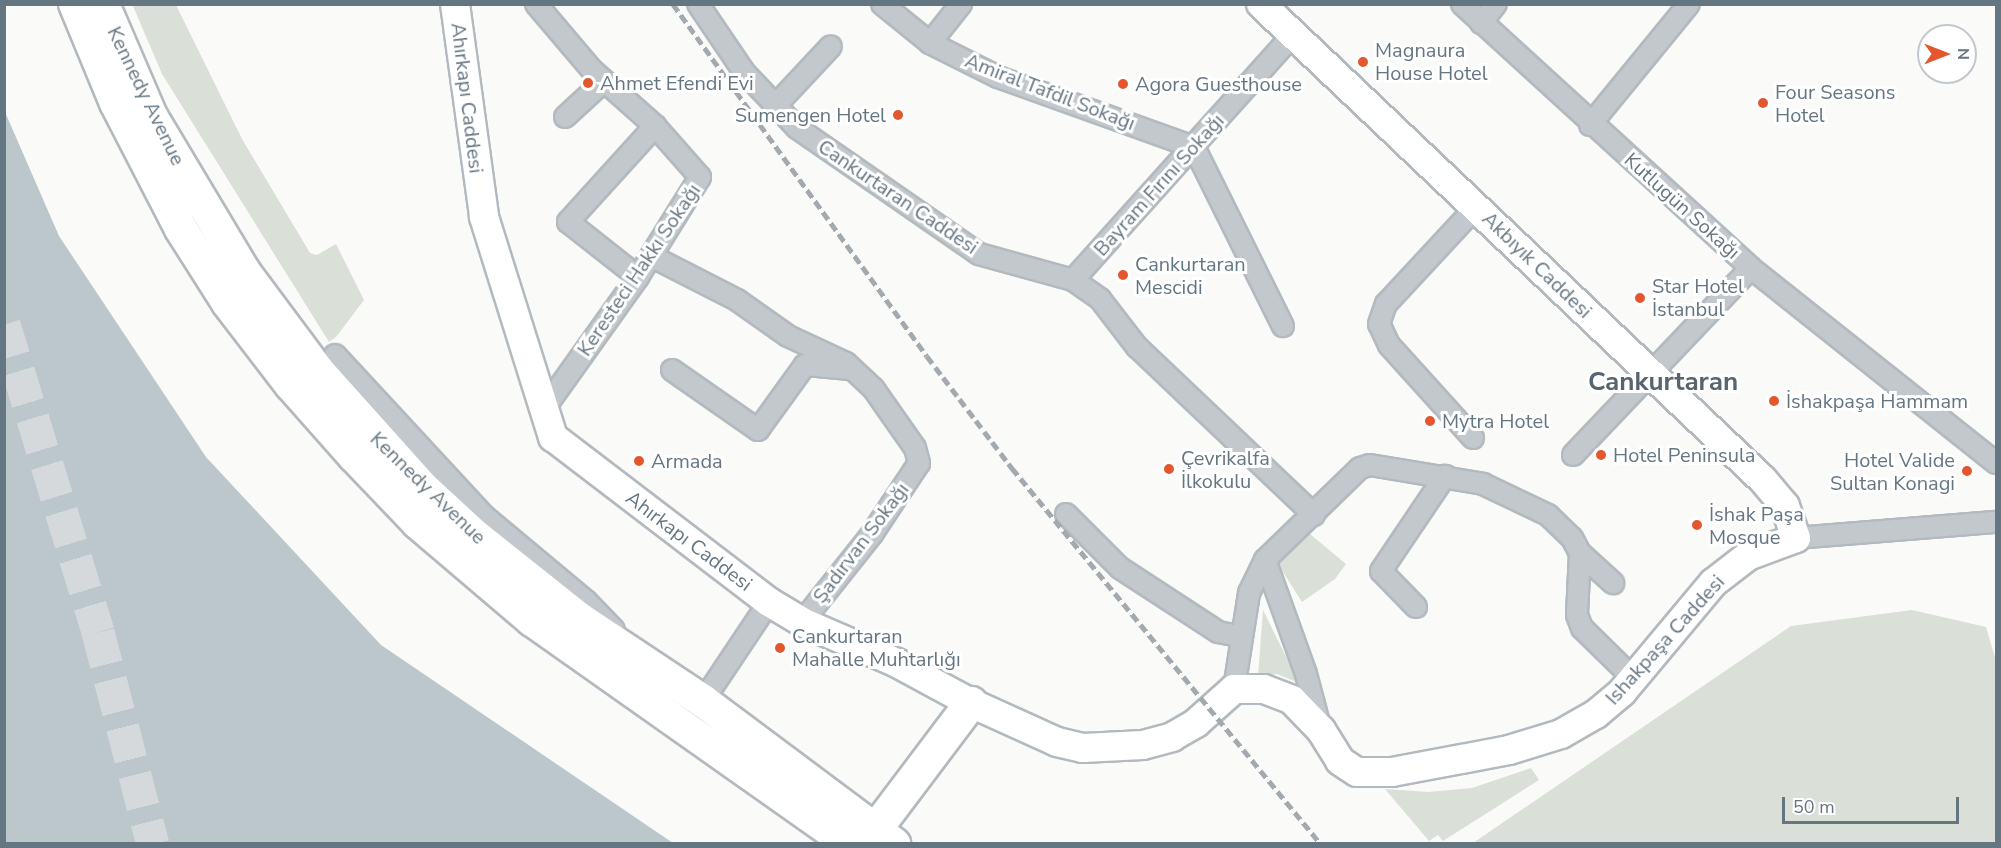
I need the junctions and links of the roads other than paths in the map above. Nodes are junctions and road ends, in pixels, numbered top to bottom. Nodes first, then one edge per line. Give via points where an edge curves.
1 (75, 4) edge
2 (103, 4) edge
3 (455, 4) edge
4 (536, 4) edge
5 (698, 4) edge
6 (882, 4) edge
7 (961, 4) edge
8 (1261, 4) edge
9 (1462, 4) edge
10 (1496, 4) edge
11 (1689, 4) edge
12 (1481, 23) junction
13 (1293, 35) junction
14 (930, 43) junction
15 (831, 46) dead end
16 (604, 81) junction
17 (774, 106) junction
18 (566, 117) dead end
19 (1590, 125) junction
20 (655, 126) junction
21 (1194, 147) junction
22 (1476, 207) junction
23 (651, 256) junction
24 (1751, 268) junction
25 (638, 277) junction
26 (1073, 280) junction
27 (228, 303) junction
28 (1283, 326) dead end
29 (327, 363) junction
30 (672, 370) dead end
31 (853, 370) junction
32 (1651, 374) junction
33 (543, 410) junction
34 (1473, 438) dead end
35 (1573, 455) dead end
36 (1996, 463) edge
37 (1445, 476) junction
38 (1066, 514) dead end
39 (1314, 515) junction
40 (1996, 522) edge
41 (1796, 538) junction
42 (1580, 553) junction
43 (1265, 560) junction
44 (1613, 583) dead end
45 (769, 602) junction
46 (1416, 607) dead end
47 (802, 622) junction
48 (1239, 636) junction
49 (585, 660) junction
50 (1634, 679) junction
51 (1234, 689) junction
52 (703, 701) junction
53 (971, 704) junction
54 (1321, 730) junction
55 (875, 840) edge

1 - 27 main road, Kennedy Avenue via 148,167
2 - 29 main road, Kennedy Avenue via 151,116 197,198 245,273
3 - 33 street, Ahırkapı Caddesi via 484,217
4 - 16 street, Keresteci Hakkı Sokağı
5 - 17 street, Cankurtaran Caddesi via 744,72
6 - 14 street, Amiral Tafdil Sokağı
7 - 14 street
8 - 13 street, Akbıyık Caddesi
9 - 12 street, Kutlugün Sokağı
10 - 12 street
11 - 19 street
12 - 19 street, Kutlugün Sokağı
13 - 21 street, Bayram Fırını Sokağı
13 - 22 street, Akbıyık Caddesi
14 - 21 street, Amiral Tafdil Sokağı via 998,77
15 - 17 street
16 - 18 street
16 - 20 street, Keresteci Hakkı Sokağı
17 - 26 street, Cankurtaran Caddesi via 797,128 979,254
19 - 24 street, Kutlugün Sokağı
20 - 23 street, Keresteci Hakkı Sokağı via 700,177
20 - 25 street via 568,222
21 - 26 street, Bayram Fırını Sokağı
21 - 28 street
22 - 32 street, Akbıyık Caddesi
22 - 34 street via 1386,304 1379,324 1389,345
23 - 25 street, Keresteci Hakkı Sokağı
23 - 31 street via 737,300 788,336
24 - 32 street
24 - 36 street, Kutlugün Sokağı
25 - 33 street, Keresteci Hakkı Sokağı
26 - 39 street, Cankurtaran Caddesi via 1100,299 1137,347
27 - 29 main road via 260,326 303,372
27 - 49 main road, Kennedy Avenue via 323,422 418,523
29 - 52 main road, Kennedy Avenue via 422,487 474,535 581,620
30 - 31 street via 758,430 805,364
31 - 47 street, Şadırvan Sokağı via 889,409 915,448 919,463 872,534
32 - 35 street
32 - 41 street, Akbıyık Caddesi via 1762,479 1785,506
33 - 45 street, Ahırkapı Caddesi via 553,437
37 - 39 street via 1370,465 1360,468
37 - 42 street via 1483,484 1534,505 1572,538
37 - 46 street via 1381,571
38 - 48 street via 1120,568 1218,632
39 - 43 street via 1281,540
40 - 41 street
41 - 50 street, Ishakpaşa Caddesi via 1748,556 1713,583
42 - 44 street
42 - 50 street via 1577,615 1582,628
43 - 48 street via 1249,593
43 - 54 street via 1306,674
45 - 47 street, Ahırkapı Caddesi
45 - 52 street
47 - 53 street, Ahırkapı Caddesi via 897,663
48 - 51 street
49 - 52 main road via 607,664 679,710
49 - 55 main road, Kennedy Avenue
50 - 54 street, Ishakpaşa Caddesi via 1596,714 1561,734 1509,750 1404,770 1357,772 1340,761
51 - 53 street, Ahırkapı Caddesi via 1196,723 1172,737 1131,746 1083,748 1057,742
51 - 54 street via 1264,689 1292,700
52 - 55 main road, Kennedy Avenue
53 - 55 main road

